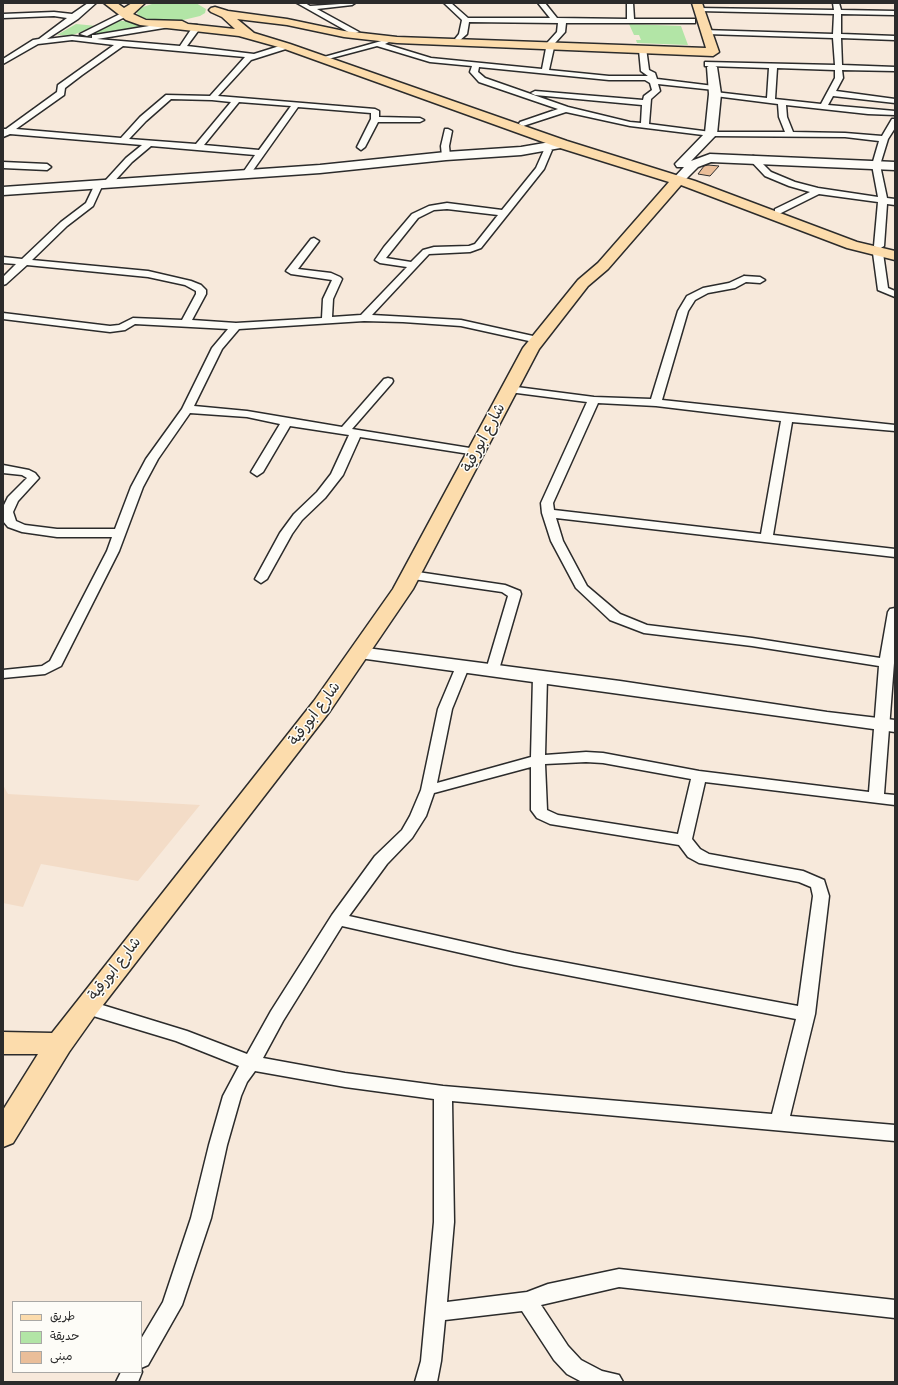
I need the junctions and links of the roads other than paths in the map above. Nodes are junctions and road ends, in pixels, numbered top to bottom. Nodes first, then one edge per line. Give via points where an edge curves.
1 (93, 3) edge
2 (109, 3) edge
3 (140, 3) edge
4 (238, 3) edge
5 (300, 3) edge
6 (352, 3) edge
7 (447, 3) edge
8 (541, 3) edge
9 (630, 3) edge
10 (687, 3) edge
11 (756, 3) edge
12 (836, 3) edge
13 (698, 6) edge
14 (309, 8) junction
15 (215, 10) edge
16 (759, 11) junction
17 (838, 12) junction
18 (895, 13) edge
19 (127, 14) junction
20 (3, 16) edge
21 (75, 17) junction
22 (466, 20) junction
23 (555, 20) junction
24 (631, 21) junction
25 (692, 21) junction
26 (167, 25) junction
27 (197, 28) junction
28 (355, 32) junction
29 (706, 32) junction
30 (837, 35) junction
31 (72, 38) junction
32 (82, 38) junction
33 (895, 38) edge
34 (459, 39) junction
35 (397, 40) junction
36 (36, 42) junction
37 (121, 44) junction
38 (376, 44) junction
39 (551, 44) junction
40 (286, 46) junction
41 (182, 48) junction
42 (643, 50) junction
43 (707, 50) junction
44 (254, 56) junction
45 (328, 57) junction
46 (3, 62) edge
47 (476, 65) junction
48 (712, 65) junction
49 (773, 66) junction
50 (838, 68) junction
51 (895, 70) edge
52 (545, 72) junction
53 (652, 81) junction
54 (511, 91) junction
55 (714, 91) junction
56 (832, 93) junction
57 (212, 98) junction
58 (237, 100) junction
59 (771, 101) junction
60 (895, 101) edge
61 (646, 103) junction
62 (782, 103) junction
63 (296, 104) junction
64 (825, 104) dead end
65 (566, 109) junction
66 (895, 113) edge
67 (375, 119) junction
68 (420, 120) dead end
69 (895, 121) edge
70 (523, 124) junction
71 (645, 126) junction
72 (448, 131) dead end
73 (5, 132) edge
74 (711, 134) junction
75 (790, 135) junction
76 (884, 139) junction
77 (124, 141) junction
78 (568, 142) junction
79 (148, 144) junction
80 (198, 147) junction
81 (361, 147) dead end
82 (698, 148) junction
83 (530, 150) junction
84 (548, 150) junction
85 (260, 153) junction
86 (588, 153) junction
87 (446, 156) junction
88 (729, 158) junction
89 (753, 159) junction
90 (3, 165) edge
91 (876, 165) junction
92 (895, 166) edge
93 (47, 167) dead end
94 (246, 174) junction
95 (674, 178) junction
96 (103, 184) junction
97 (3, 191) edge
98 (818, 192) junction
99 (884, 201) junction
100 (895, 202) edge
101 (778, 211) junction
102 (506, 213) junction
103 (314, 241) dead end
104 (878, 249) junction
105 (895, 250) edge
106 (895, 256) edge
107 (3, 260) edge
108 (24, 262) junction
109 (413, 265) junction
110 (760, 280) dead end
111 (3, 282) edge
112 (895, 294) edge
113 (3, 316) edge
114 (364, 318) junction
115 (327, 321) junction
116 (185, 323) junction
117 (236, 326) junction
118 (538, 340) junction
119 (388, 381) dead end
120 (509, 389) junction
121 (594, 400) junction
122 (656, 403) junction
123 (187, 409) junction
124 (787, 418) junction
125 (287, 422) junction
126 (895, 428) edge
127 (351, 432) junction
128 (476, 452) junction
129 (3, 469) edge
130 (257, 472) dead end
131 (548, 512) junction
132 (119, 533) junction
133 (766, 538) junction
134 (895, 553) edge
135 (411, 575) junction
136 (261, 579) dead end
137 (895, 612) edge
138 (358, 653) junction
139 (886, 663) junction
140 (462, 666) junction
141 (494, 670) junction
142 (3, 674) edge
143 (540, 677) junction
144 (888, 726) edge
145 (538, 760) junction
146 (699, 776) junction
147 (428, 790) junction
148 (876, 797) junction
149 (895, 800) edge
150 (684, 840) junction
151 (338, 919) junction
152 (86, 1006) junction
153 (806, 1014) junction
154 (3, 1043) edge
155 (59, 1044) junction
156 (251, 1064) junction
157 (443, 1093) junction
158 (779, 1122) junction
159 (895, 1134) edge
160 (3, 1135) edge
161 (527, 1301) junction
162 (895, 1309) edge
163 (436, 1312) junction
164 (142, 1356) edge
165 (131, 1373) edge
166 (126, 1382) edge
167 (426, 1382) edge
168 (612, 1382) edge

1 - 21 street
2 - 19 main road
3 - 19 main road via 128,10
4 - 15 main road
5 - 14 street
6 - 14 street
7 - 22 street
8 - 23 street
9 - 24 street
10 - 25 main road
11 - 16 street
12 - 17 street
13 - 16 street
13 - 29 main road
14 - 28 street
15 - 26 main road via 202,20
15 - 28 main road
15 - 35 main road via 344,34
15 - 45 main road via 249,33
16 - 17 street
17 - 18 street
17 - 30 street
19 - 26 main road via 130,18 144,23
19 - 31 street
20 - 21 street via 54,14
21 - 36 street
22 - 23 street
22 - 34 street via 463,34
23 - 24 street
23 - 39 street via 562,22 560,32
24 - 25 street
25 - 43 main road
26 - 27 main road
26 - 32 street
27 - 40 main road via 250,35
27 - 41 street
28 - 34 main road via 401,38
29 - 30 street
29 - 43 main road
30 - 33 street
30 - 50 street
31 - 32 street
31 - 36 street
32 - 37 street
34 - 39 main road
35 - 38 street
35 - 39 main road
36 - 46 street
37 - 41 street
37 - 73 street via 61,87 60,93
38 - 45 street
38 - 47 street via 430,60
39 - 42 main road
39 - 43 main road
39 - 52 street
40 - 44 street
40 - 78 main road
41 - 44 street
42 - 43 main road
42 - 53 street via 645,71 652,75
43 - 48 street
44 - 57 street via 244,61
45 - 70 main road
47 - 52 street
47 - 54 street via 474,72 479,78
48 - 49 street
48 - 55 street
49 - 50 street
49 - 59 street
50 - 51 street
50 - 56 street via 839,78
52 - 53 street via 610,78 646,78
53 - 55 street
53 - 61 street via 656,91 647,98
54 - 61 street
54 - 65 street
55 - 59 street
55 - 74 street
56 - 60 street
56 - 64 street
57 - 58 street
57 - 77 street via 169,97
58 - 63 street
58 - 80 street
59 - 62 street
61 - 71 street
62 - 66 street
62 - 75 street via 783,117
63 - 67 street via 374,110
63 - 85 street
65 - 70 street
65 - 71 street
67 - 68 street
67 - 81 street
69 - 76 street
70 - 78 main road
71 - 74 street
72 - 87 street
73 - 77 street
74 - 75 street
74 - 82 street, شارع ابورقية
75 - 76 street via 845,135
76 - 91 street
77 - 79 street
78 - 83 street
78 - 86 main road
78 - 95 main road
79 - 80 street
79 - 96 street
80 - 85 street
82 - 88 street
82 - 95 street, شارع ابورقية
83 - 84 street
83 - 87 street
84 - 86 street
84 - 102 street via 540,169
85 - 94 street
86 - 95 main road
87 - 94 street
88 - 89 street
88 - 95 street, شارع ابورقية via 698,161
89 - 91 street
89 - 98 street via 768,174
90 - 93 street
91 - 92 street
91 - 99 street
94 - 96 street
95 - 101 main road
95 - 104 main road
95 - 118 main road, شارع ابورقية via 603,266 594,272
96 - 97 street
96 - 108 street via 90,204 64,224
98 - 99 street
98 - 101 street
99 - 100 street
99 - 104 street
101 - 104 main road
102 - 109 street via 478,246 470,249 430,251
102 - 109 street via 446,206 432,208 415,216 386,249 380,260
103 - 115 street via 291,271 337,279 328,299
104 - 105 main road
104 - 106 main road
104 - 112 street via 883,290
107 - 108 street
108 - 111 street
108 - 116 street via 148,274 198,287 201,294
109 - 114 street
110 - 122 street via 744,279 728,288 702,291 691,298 683,311
113 - 116 street via 110,329 121,328 133,321
114 - 115 street
114 - 118 street via 461,323
115 - 117 street
116 - 117 street
117 - 123 street via 217,348
118 - 120 main road, شارع ابورقية
119 - 127 street via 349,424
120 - 121 street
120 - 128 main road, شارع ابورقية
121 - 122 street
121 - 131 street via 547,503
122 - 124 street
123 - 125 street via 247,414
123 - 132 street via 152,459 137,487
124 - 126 street
124 - 133 street
125 - 127 street
125 - 130 street
127 - 128 street
127 - 136 street via 337,475 286,533
128 - 135 main road, شارع ابورقية
129 - 132 street via 25,472 33,478 12,500 7,512 8,520 12,524 57,533
131 - 133 street
131 - 139 street via 557,542 582,588 615,617 644,629 766,644
132 - 142 street via 113,551 56,663 45,670
133 - 134 street
135 - 138 main road, شارع ابورقية
135 - 141 street via 506,589 516,594
137 - 139 street
138 - 140 street
138 - 152 main road, شارع ابورقية via 322,706
139 - 144 street
140 - 141 street
140 - 147 street via 445,709
141 - 143 street
143 - 144 street
143 - 145 street
144 - 148 street
145 - 146 street via 603,758
145 - 147 street
145 - 150 street via 542,814 555,820
146 - 148 street
146 - 150 street
147 - 151 street via 418,816 407,834 382,860
148 - 149 street
150 - 153 street via 694,853 705,859 803,877 818,884 821,896
151 - 153 street via 514,959
151 - 156 street via 277,1016
152 - 155 main road, شارع ابورقية
152 - 156 street via 182,1036
153 - 158 street
154 - 155 main road
155 - 160 main road, شارع ابورقية
156 - 157 street
156 - 164 street via 240,1078 232,1096 201,1218 172,1305
157 - 158 street
157 - 163 street via 444,1222
158 - 159 street
161 - 162 street via 548,1293 619,1278
161 - 163 street
161 - 168 street via 561,1353 574,1367 599,1380
163 - 167 street
165 - 166 street

